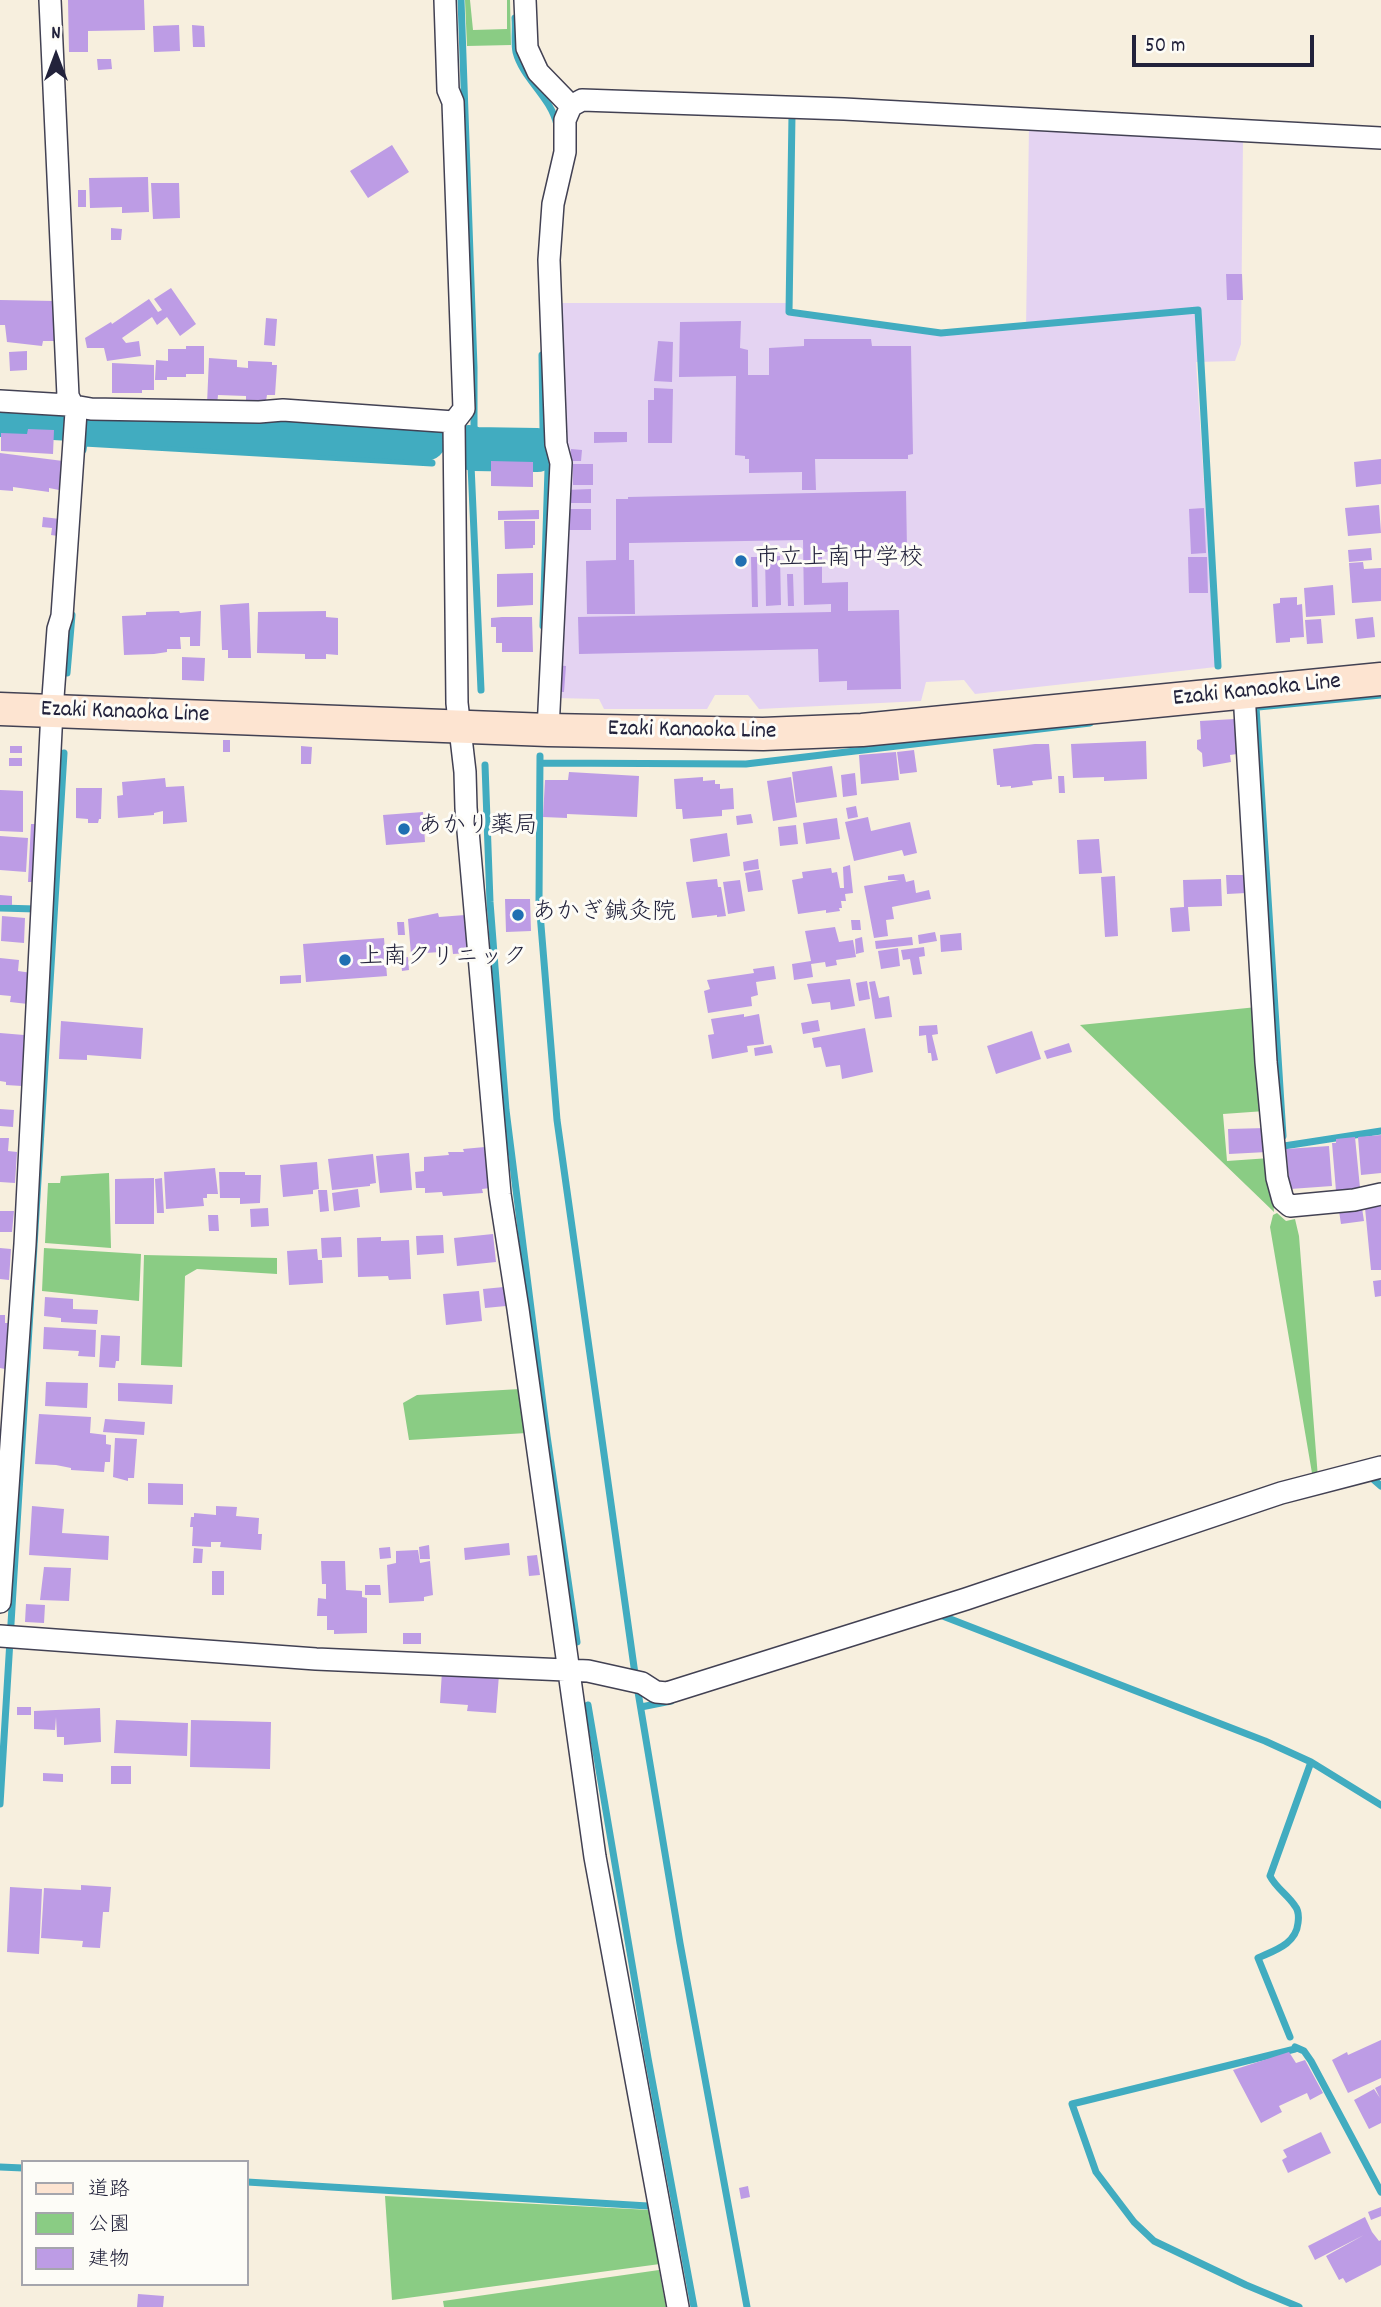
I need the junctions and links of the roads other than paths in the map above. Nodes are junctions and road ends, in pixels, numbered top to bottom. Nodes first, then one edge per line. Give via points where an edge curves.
1 (50, 0) edge
2 (445, 0) edge
3 (526, 0) edge
4 (567, 101) junction
5 (1381, 138) edge
6 (0, 401) edge
7 (75, 415) junction
8 (454, 422) junction
9 (1381, 679) edge
10 (1244, 703) junction
11 (0, 709) edge
12 (52, 711) junction
13 (460, 726) junction
14 (548, 730) junction
15 (1381, 1194) edge
16 (1381, 1468) edge
17 (0, 1602) edge
18 (6, 1637) edge
19 (569, 1669) junction
20 (678, 2307) edge

1 - 7 street via 68,396
2 - 8 street via 464,409
3 - 4 street via 527,48 538,72
4 - 5 street via 844,110
4 - 14 street via 565,152 553,204 549,260 556,444 561,463
6 - 7 street
7 - 8 street via 91,409 283,410
7 - 12 street
8 - 13 street
9 - 10 main road, Ezaki Kanaoka Line
10 - 14 main road, Ezaki Kanaoka Line via 763,734
10 - 15 street via 1266,1062 1283,1200 1290,1206
11 - 12 main road, Ezaki Kanaoka Line
12 - 13 main road, Ezaki Kanaoka Line
12 - 17 street via 25,1244
13 - 14 main road, Ezaki Kanaoka Line
13 - 19 street via 500,1194
16 - 19 street via 1281,1493 667,1693
18 - 19 street via 316,1659
19 - 20 street via 595,1857

